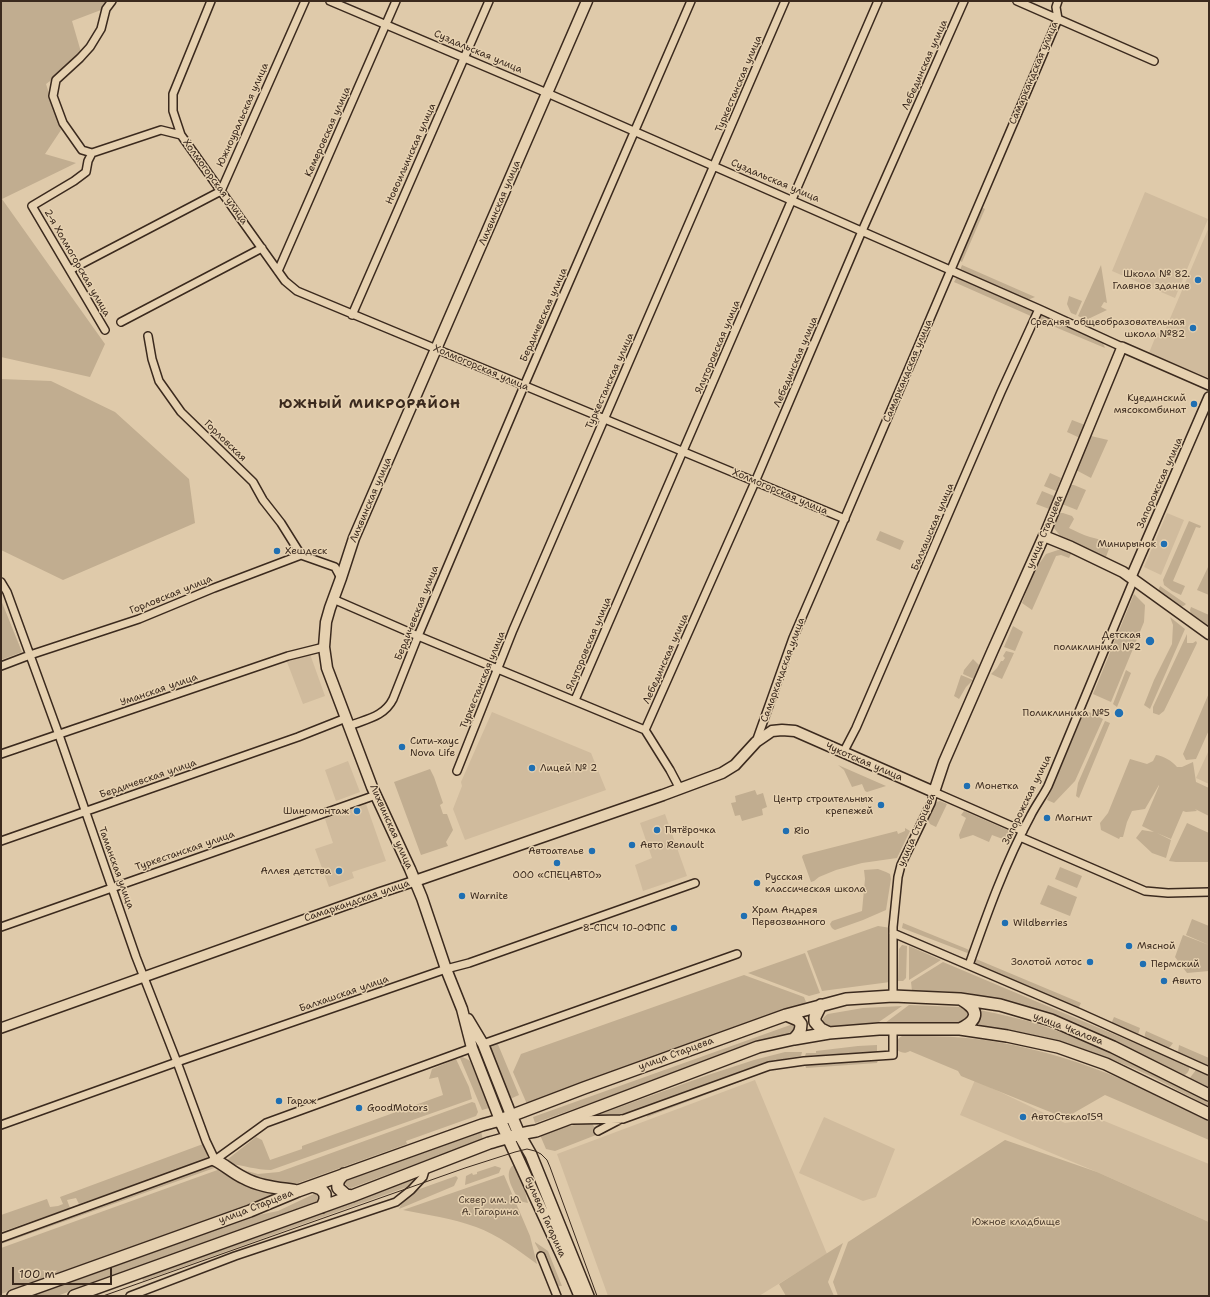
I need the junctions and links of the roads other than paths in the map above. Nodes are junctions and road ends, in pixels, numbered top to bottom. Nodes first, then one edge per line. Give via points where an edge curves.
1 (112, 1) edge
2 (211, 1) edge
3 (305, 1) edge
4 (330, 1) edge
5 (396, 1) edge
6 (489, 1) edge
7 (587, 1) edge
8 (691, 1) edge
9 (785, 1) edge
10 (878, 1) edge
11 (964, 1) edge
12 (1017, 1) edge
13 (1058, 1) edge
14 (1058, 19) junction
15 (386, 25) junction
16 (464, 58) junction
17 (1154, 61) dead end
18 (547, 93) junction
19 (635, 131) junction
20 (181, 135) junction
21 (92, 153) junction
22 (714, 167) junction
23 (220, 191) junction
24 (792, 200) junction
25 (862, 231) junction
26 (262, 248) junction
27 (70, 270) junction
28 (951, 270) junction
29 (278, 271) junction
30 (1039, 309) junction
31 (352, 314) junction
32 (120, 322) dead end
33 (105, 330) dead end
34 (148, 336) dead end
35 (1122, 347) junction
36 (436, 349) junction
37 (1209, 385) edge
38 (524, 386) junction
39 (1209, 397) edge
40 (603, 419) junction
41 (683, 452) junction
42 (755, 482) junction
43 (844, 519) junction
44 (1044, 536) junction
45 (300, 555) junction
46 (341, 578) junction
47 (1133, 578) junction
48 (1, 582) edge
49 (333, 599) junction
50 (1209, 634) edge
51 (418, 636) junction
52 (324, 647) junction
53 (30, 655) junction
54 (1, 666) edge
55 (498, 670) junction
56 (575, 700) junction
57 (347, 722) junction
58 (645, 730) junction
59 (59, 735) junction
60 (756, 742) junction
61 (843, 753) junction
62 (1, 754) edge
63 (457, 771) dead end
64 (714, 776) joint
65 (680, 788) junction
66 (934, 792) junction
67 (376, 795) junction
68 (84, 811) junction
69 (1021, 834) junction
70 (1, 841) edge
71 (415, 881) junction
72 (694, 883) dead end
73 (112, 887) junction
74 (1209, 892) edge
75 (1, 927) edge
76 (893, 933) junction
77 (737, 954) dead end
78 (968, 965) junction
79 (446, 970) junction
80 (144, 977) junction
81 (892, 996) junction
82 (960, 999) junction
83 (822, 1005) junction
84 (462, 1009) junction
85 (786, 1015) junction
86 (1, 1028) edge
87 (893, 1029) junction
88 (960, 1029) junction
89 (829, 1033) junction
90 (794, 1039) junction
91 (482, 1044) junction
92 (472, 1048) junction
93 (177, 1062) junction
94 (1209, 1070) edge
95 (1209, 1095) edge
96 (1209, 1114) edge
97 (511, 1115) junction
98 (623, 1119) junction
99 (500, 1120) junction
100 (560, 1121) junction
101 (1, 1124) edge
102 (536, 1131) junction
103 (598, 1131) dead end
104 (514, 1136) junction
105 (531, 1155) junction
106 (215, 1160) junction
107 (426, 1167) junction
108 (344, 1174) junction
109 (313, 1186) junction
110 (298, 1191) junction
111 (352, 1196) junction
112 (322, 1207) junction
113 (1, 1238) edge
114 (541, 1256) dead end
115 (13, 1296) edge
116 (74, 1296) edge
117 (130, 1296) edge
118 (557, 1296) edge
119 (580, 1296) edge
120 (588, 1296) edge

1 - 21 street via 106,9 102,29 90,47 56,80 53,96 63,123 82,150
2 - 20 street, Холмогорская улица via 173,94 173,111
3 - 23 street, Южноуральская улица
4 - 15 street, Суздальская улица
5 - 15 street, Кемеровская улица
6 - 16 street, Новоильинская улица
7 - 18 main road, Лихвинская улица
8 - 19 street, Бердичевская улица
9 - 22 street, Туркестанская улица
10 - 24 street, Ялуторовская улица
11 - 25 street, Лебединская улица
12 - 14 street
13 - 14 street, Самаркандская улица
14 - 17 street
14 - 28 street, Самаркандская улица
15 - 16 street, Суздальская улица
15 - 29 street, Кемеровская улица
16 - 18 street, Суздальская улица
16 - 31 street, Новоильинская улица
18 - 19 street, Суздальская улица
18 - 36 main road, Лихвинская улица
19 - 22 street, Суздальская улица
19 - 38 street, Бердичевская улица
20 - 21 street via 161,130
20 - 23 street, Холмогорская улица
21 - 27 street, 2-я Холмогорская улица via 86,172 32,206
22 - 24 street, Суздальская улица
22 - 40 street, Туркестанская улица
23 - 26 street, Холмогорская улица
23 - 27 street
24 - 25 street, Суздальская улица
24 - 41 street, Ялуторовская улица
25 - 28 street, Суздальская улица
25 - 42 street, Лебединская улица
26 - 29 street, Холмогорская улица
26 - 32 street
27 - 33 street, 2-я Холмогорская улица
28 - 30 street, Суздальская улица
28 - 43 street, Самаркандская улица
29 - 31 street, Холмогорская улица via 297,292
30 - 35 street, Суздальская улица
30 - 61 street, Балхашская улица via 860,721
31 - 36 street, Холмогорская улица
34 - 45 street, Горловская via 159,381 181,412 253,482
35 - 37 street, Суздальская улица
35 - 44 street, улица Старцева
36 - 38 street, Холмогорская улица
36 - 46 main road, Лихвинская улица via 354,538
38 - 40 street, Холмогорская улица
38 - 51 street, Бердичевская улица
39 - 47 street, Запорожская улица
40 - 41 street, Холмогорская улица
40 - 55 street, Туркестанская улица
41 - 42 street, Холмогорская улица
41 - 56 street, Ялуторовская улица
42 - 43 street, Холмогорская улица
42 - 58 street, Лебединская улица
43 - 60 street, Самаркандская улица via 793,638
44 - 47 main road
44 - 66 main road, улица Старцева via 944,762
45 - 46 street via 335,567
45 - 53 street, Горловская улица via 139,619
46 - 49 main road, Лихвинская улица
47 - 50 main road
47 - 69 street, Запорожская улица via 1048,786
48 - 53 street, Таманская улица
49 - 51 street
49 - 52 main road, Лихвинская улица via 326,622
51 - 55 street
51 - 57 street, Бердичевская улица via 388,708 379,714
52 - 57 main road, Лихвинская улица via 328,673
52 - 59 street, Уманская улица via 288,656
53 - 54 street, Горловская улица
53 - 59 street, Таманская улица
55 - 56 street
55 - 63 street, Туркестанская улица
56 - 58 street
57 - 67 main road, Лихвинская улица
57 - 68 street, Бердичевская улица
58 - 65 street
59 - 62 street, Уманская улица
59 - 68 street, Таманская улица
60 - 61 main road, Чукотская улица via 772,731 795,731
60 - 64 main road, Чукотская улица via 734,765
61 - 66 main road, Чукотская улица
64 - 65 main road, Самаркандская улица
65 - 71 main road, Самаркандская улица
66 - 69 street, Чукотская улица
66 - 76 street, улица Старцева via 901,865
67 - 71 main road, Лихвинская улица
67 - 73 street, Туркестанская улица
68 - 70 street, Бердичевская улица
68 - 73 street, Таманская улица
69 - 74 street, Чукотская улица via 1145,891
69 - 78 street, Запорожская улица
71 - 79 main road, Лихвинская улица
71 - 80 street, Самаркандская улица
72 - 79 street, Балхашская улица
73 - 75 street, Туркестанская улица
73 - 80 street, Таманская улица
76 - 78 street
76 - 81 street, улица Старцева
77 - 91 street
78 - 94 street
79 - 84 main road, Лихвинская улица
79 - 93 street, Балхашская улица
80 - 86 street, Самаркандская улица
80 - 93 street, Таманская улица
81 - 82 main road, улица Чкалова
81 - 83 main road, улица Старцева via 846,999
82 - 88 main road via 973,1009 975,1015 973,1021
82 - 95 main road, улица Чкалова via 1000,1005 1051,1020 1113,1047
83 - 85 main road, улица Старцева
83 - 89 main road via 815,1022
84 - 91 main road
84 - 92 main road
85 - 90 main road via 801,1024 801,1030
85 - 97 main road, улица Старцева
87 - 88 main road, улица Чкалова
87 - 89 main road, улица Старцева
87 - 98 street via 893,1055 769,1066
88 - 96 main road, улица Чкалова via 1058,1047 1106,1064
89 - 90 main road, улица Старцева
90 - 100 main road, улица Старцева via 758,1047
91 - 97 main road
92 - 99 main road
92 - 106 street via 266,1123
93 - 101 street, Балхашская улица
93 - 106 street, Таманская улица
97 - 99 main road, улица Старцева
97 - 104 main road
98 - 100 street
98 - 103 street
99 - 104 main road
99 - 108 main road, улица Старцева
100 - 102 main road, улица Старцева
102 - 104 main road, улица Старцева
102 - 105 main road, бульвар Гагарина via 531,1140
104 - 105 main road, бульвар Гагарина
104 - 107 main road, улица Старцева via 489,1142
104 - 119 main road, бульвар Гагарина
105 - 120 main road, бульвар Гагарина
106 - 110 main road via 257,1184
106 - 113 street
107 - 111 main road, улица Старцева
107 - 117 street via 423,1177 396,1202 235,1256
108 - 109 main road, улица Старцева
108 - 111 main road via 339,1179 338,1188 346,1195
109 - 110 main road, улица Старцева
109 - 112 main road via 325,1194
110 - 115 main road, улица Старцева via 250,1211
111 - 112 main road, улица Старцева
112 - 116 main road, улица Старцева
114 - 118 street

